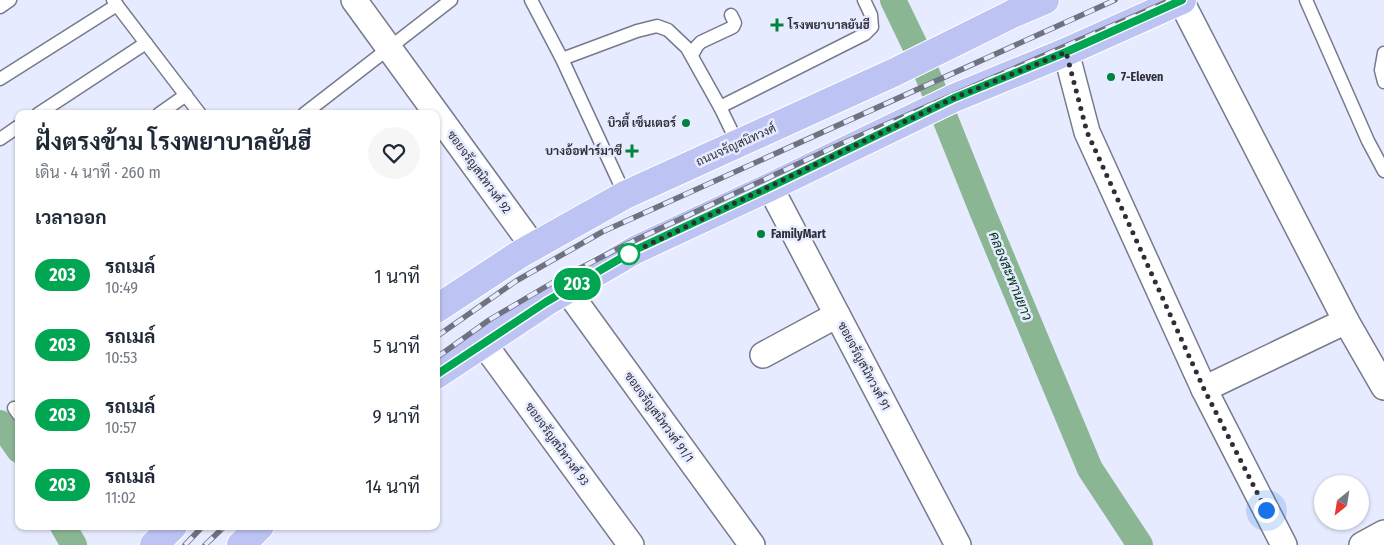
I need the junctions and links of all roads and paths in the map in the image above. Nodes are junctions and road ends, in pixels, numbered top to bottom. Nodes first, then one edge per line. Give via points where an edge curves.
1 (10, 0) edge
2 (354, 0) edge
3 (451, 0) edge
4 (532, 0) edge
5 (864, 0) edge
6 (1045, 0) edge
7 (1182, 0) edge
8 (1306, 0) edge
9 (115, 3) edge
10 (0, 6) edge
11 (1010, 7) edge
12 (731, 15) dead end
13 (146, 43) junction
14 (389, 48) junction
15 (1066, 52) junction
16 (1384, 53) edge
17 (692, 55) junction
18 (562, 59) junction
19 (0, 79) edge
20 (1384, 82) edge
21 (186, 95) junction
22 (720, 107) junction
23 (44, 110) edge
24 (165, 110) edge
25 (197, 110) edge
26 (309, 110) edge
27 (434, 110) edge
28 (440, 118) edge
29 (15, 129) edge
30 (0, 139) edge
31 (738, 144) junction
32 (1384, 171) edge
33 (770, 187) junction
34 (625, 195) junction
35 (533, 246) junction
36 (567, 290) junction
37 (440, 306) edge
38 (837, 315) junction
39 (1346, 320) junction
40 (484, 344) junction
41 (763, 356) dead end
42 (440, 372) edge
43 (1384, 386) edge
44 (1204, 389) junction
45 (169, 530) edge
46 (256, 530) edge
47 (1384, 533) edge
48 (154, 545) edge
49 (241, 545) edge
50 (630, 545) edge
51 (752, 545) edge
52 (958, 545) edge
53 (1284, 545) edge
54 (1362, 545) edge

1 - 10 lane
2 - 14 street, ซอยจรัญสนิทวงศ์ 92
3 - 14 lane
4 - 18 lane
5 - 22 lane via 872,21 870,30 865,34
6 - 11 main road, ถนนจรัญสนิทวงศ์
7 - 15 main road
7 - 39 street
8 - 32 lane
9 - 13 lane
9 - 19 lane
11 - 31 main road, ถนนจรัญสนิทวงศ์ via 920,61
12 - 17 lane via 734,25 701,42
13 - 21 lane
13 - 23 lane
14 - 26 lane
14 - 27 street, ซอยจรัญสนิทวงศ์ 92
15 - 33 main road via 954,98
15 - 44 street via 1087,132
16 - 20 lane via 1381,70
17 - 18 lane via 668,30 657,26
17 - 22 lane
18 - 34 lane
21 - 24 lane
21 - 25 lane
22 - 31 lane
28 - 35 street, ซอยจรัญสนิทวงศ์ 92
29 - 30 lane
31 - 34 main road, ถนนจรัญสนิทวงศ์
33 - 36 main road via 635,250
33 - 38 street, ซอยจรัญสนิทวงศ์ 91
34 - 35 main road, ถนนจรัญสนิทวงศ์
35 - 37 main road, ถนนจรัญสนิทวงศ์
36 - 40 main road
36 - 51 street, ซอยจรัญสนิทวงศ์ 91/1
38 - 41 street
38 - 52 street, ซอยจรัญสนิทวงศ์ 91
39 - 43 street
39 - 44 street
40 - 42 main road
40 - 50 street, ซอยจรัญสนิทวงศ์ 93
44 - 53 street
45 - 48 main road
46 - 49 main road
47 - 54 street

